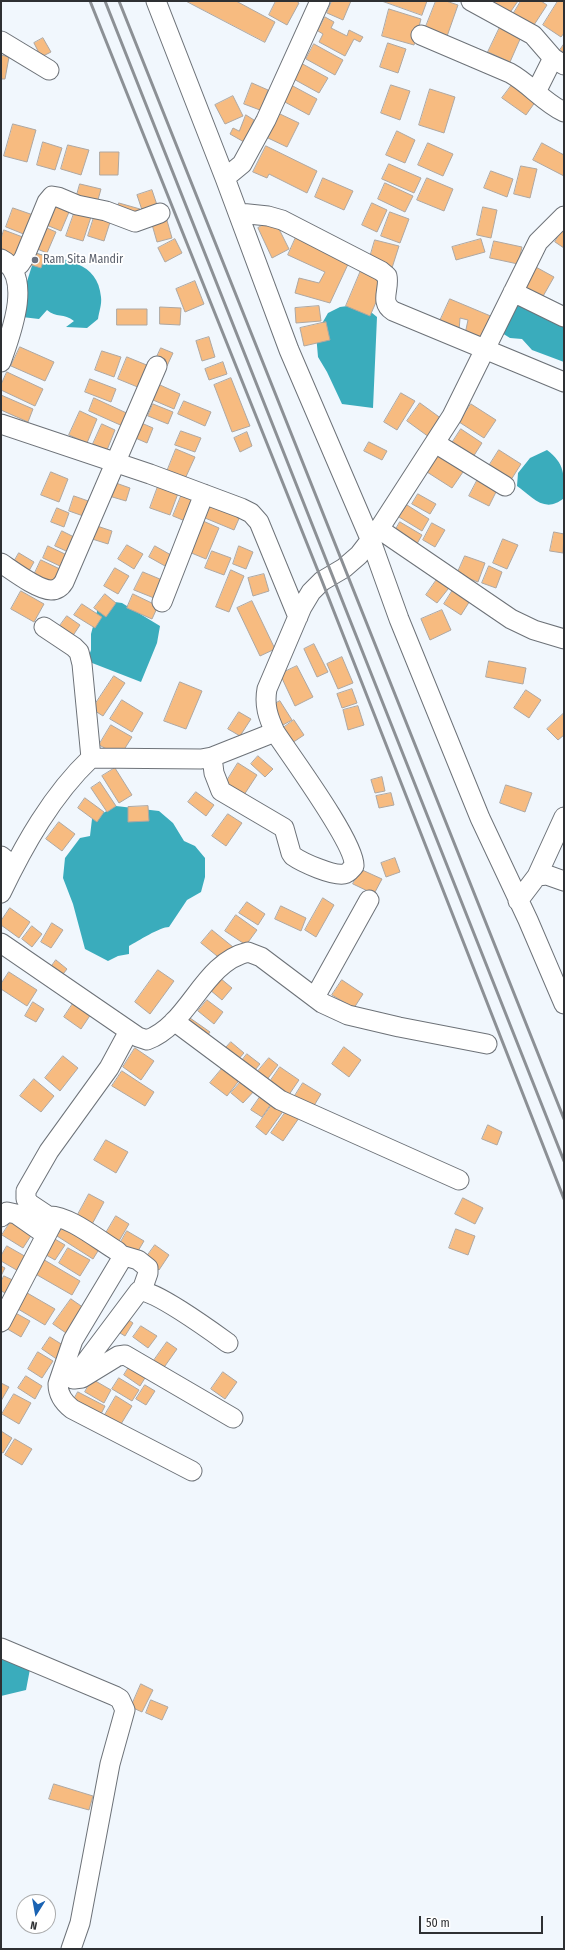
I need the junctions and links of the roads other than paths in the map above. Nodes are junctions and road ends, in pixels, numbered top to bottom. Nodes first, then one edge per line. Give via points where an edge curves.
1 (156, 1) edge
2 (320, 1) edge
3 (471, 1) edge
4 (421, 35) dead end
5 (1, 41) edge
6 (558, 62) edge
7 (49, 70) dead end
8 (536, 92) junction
9 (564, 112) edge
10 (225, 178) junction
11 (160, 213) dead end
12 (239, 213) junction
13 (564, 216) edge
14 (7, 264) edge
15 (513, 292) junction
16 (564, 317) edge
17 (485, 350) junction
18 (1, 362) edge
19 (157, 366) dead end
20 (564, 382) edge
21 (1, 424) edge
22 (435, 443) junction
23 (115, 462) junction
24 (505, 486) dead end
25 (204, 494) junction
26 (375, 535) junction
27 (1, 563) edge
28 (162, 602) dead end
29 (298, 617) junction
30 (44, 627) dead end
31 (564, 639) edge
32 (275, 732) junction
33 (212, 757) junction
34 (91, 758) junction
35 (564, 816) edge
36 (1, 856) edge
37 (11, 872) junction
38 (537, 876) junction
39 (564, 881) edge
40 (1, 893) edge
41 (369, 900) dead end
42 (518, 901) junction
43 (1, 943) edge
44 (558, 974) edge
45 (315, 997) junction
46 (564, 1004) edge
47 (174, 1021) junction
48 (129, 1031) junction
49 (487, 1044) dead end
50 (459, 1180) dead end
51 (2, 1214) edge
52 (48, 1216) junction
53 (46, 1236) junction
54 (121, 1255) junction
55 (142, 1290) junction
56 (1, 1322) edge
57 (228, 1343) dead end
58 (66, 1378) junction
59 (234, 1418) dead end
60 (192, 1471) dead end
61 (1, 1648) edge
62 (71, 1949) edge

1 - 10 street
2 - 10 street via 266,120 242,164
3 - 6 street via 533,35
4 - 8 street via 510,73 523,80
5 - 7 street
6 - 8 street
8 - 9 street via 543,100
10 - 12 street
11 - 14 street via 135,222 52,196 46,202 24,258 20,264
12 - 17 street via 282,220 381,271 389,282 385,300 387,307
12 - 26 street via 289,350
13 - 15 street via 538,242
14 - 18 street via 16,278 16,310
15 - 16 street
15 - 17 street
17 - 20 street
17 - 22 street via 452,416
19 - 23 street
21 - 23 street
22 - 24 street
22 - 26 street
23 - 25 street
23 - 27 street via 68,575 60,587 47,590 37,586
25 - 28 street
25 - 29 street via 241,508 256,517
26 - 29 street via 344,568 322,581 311,592
26 - 31 street via 511,619 534,630
26 - 42 street via 399,618 465,781
29 - 32 street via 267,689 264,702
30 - 34 street via 79,652
32 - 33 street
32 - 33 street via 330,814 353,854 354,866 346,874 323,870 293,856 284,828 221,791 214,773
33 - 34 street
34 - 37 street via 79,769 54,802 22,850
35 - 38 street
36 - 37 street
37 - 40 street
38 - 39 street via 547,875
38 - 42 street
41 - 45 street
42 - 44 street
43 - 48 street
44 - 46 street
45 - 47 street via 261,957 248,952 217,971
45 - 49 street via 322,1003 358,1018
47 - 48 street via 147,1040
47 - 50 street via 280,1100
48 - 52 street via 109,1068 49,1151 26,1191 26,1199 30,1204
51 - 53 street via 16,1214
52 - 53 street via 52,1224
52 - 54 street via 55,1215 68,1221
53 - 56 street
54 - 55 street via 138,1260 148,1268
54 - 58 street via 119,1265 72,1340
55 - 57 street via 159,1298
55 - 58 street via 135,1294
58 - 59 street via 82,1378 118,1356 125,1355
58 - 60 street via 58,1390 72,1409
61 - 62 street via 115,1696 120,1699 125,1710 110,1764 80,1923

